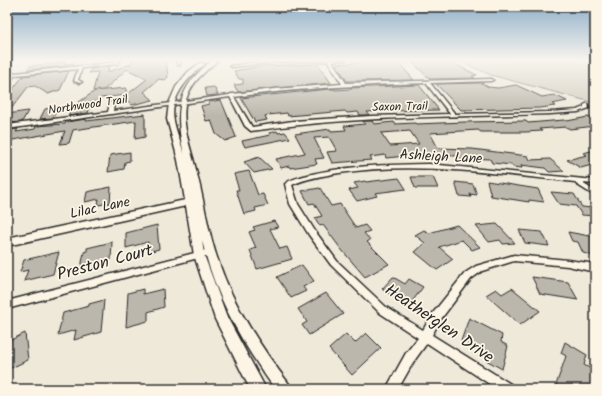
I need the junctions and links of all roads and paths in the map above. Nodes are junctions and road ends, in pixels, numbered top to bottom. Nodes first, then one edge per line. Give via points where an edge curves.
1 (77, 78) edge
2 (186, 78) edge
3 (195, 78) edge
4 (341, 78) edge
5 (491, 80) dead end
6 (80, 82) dead end
7 (427, 82) junction
8 (344, 84) junction
9 (231, 95) junction
10 (183, 102) junction
11 (112, 103) dead end
12 (172, 103) junction
13 (586, 105) dead end
14 (110, 112) junction
15 (454, 116) junction
16 (7, 127) edge
17 (185, 159) junction
18 (576, 182) junction
19 (595, 182) edge
20 (288, 184) joint
21 (595, 194) edge
22 (195, 202) junction
23 (7, 242) edge
24 (210, 252) junction
25 (200, 255) junction
26 (595, 268) edge
27 (7, 305) edge
28 (425, 337) junction
29 (258, 389) edge
30 (284, 389) edge
31 (392, 389) edge
32 (508, 389) edge

1 - 6 street via 76,81
2 - 12 street
3 - 10 street
4 - 8 street
5 - 7 street, Northwood Trail
7 - 8 street, Northwood Trail
7 - 15 street
8 - 9 street, Northwood Trail
9 - 10 street, Northwood Trail
9 - 15 street, Saxon Trail via 251,129 371,117
10 - 12 street, Northwood Trail
10 - 17 street via 181,115
11 - 14 street
12 - 14 street, Northwood Trail
12 - 17 street via 170,119
13 - 15 street, Saxon Trail via 587,108 578,111
14 - 16 street, Northwood Trail
17 - 22 street
18 - 19 street, Ashleigh Lane
18 - 20 street, Ashleigh Lane via 429,166 347,170 315,175
18 - 21 street
20 - 28 street, Heatherglen Drive via 294,204 334,263 383,310
22 - 23 street, Lilac Lane
22 - 24 street
22 - 25 street
24 - 25 street, Preston Court
24 - 30 street via 216,273 261,360
25 - 27 street, Preston Court
25 - 29 street via 221,319
26 - 28 street via 514,258 479,268 468,276 437,316
28 - 31 street
28 - 32 street, Heatherglen Drive

